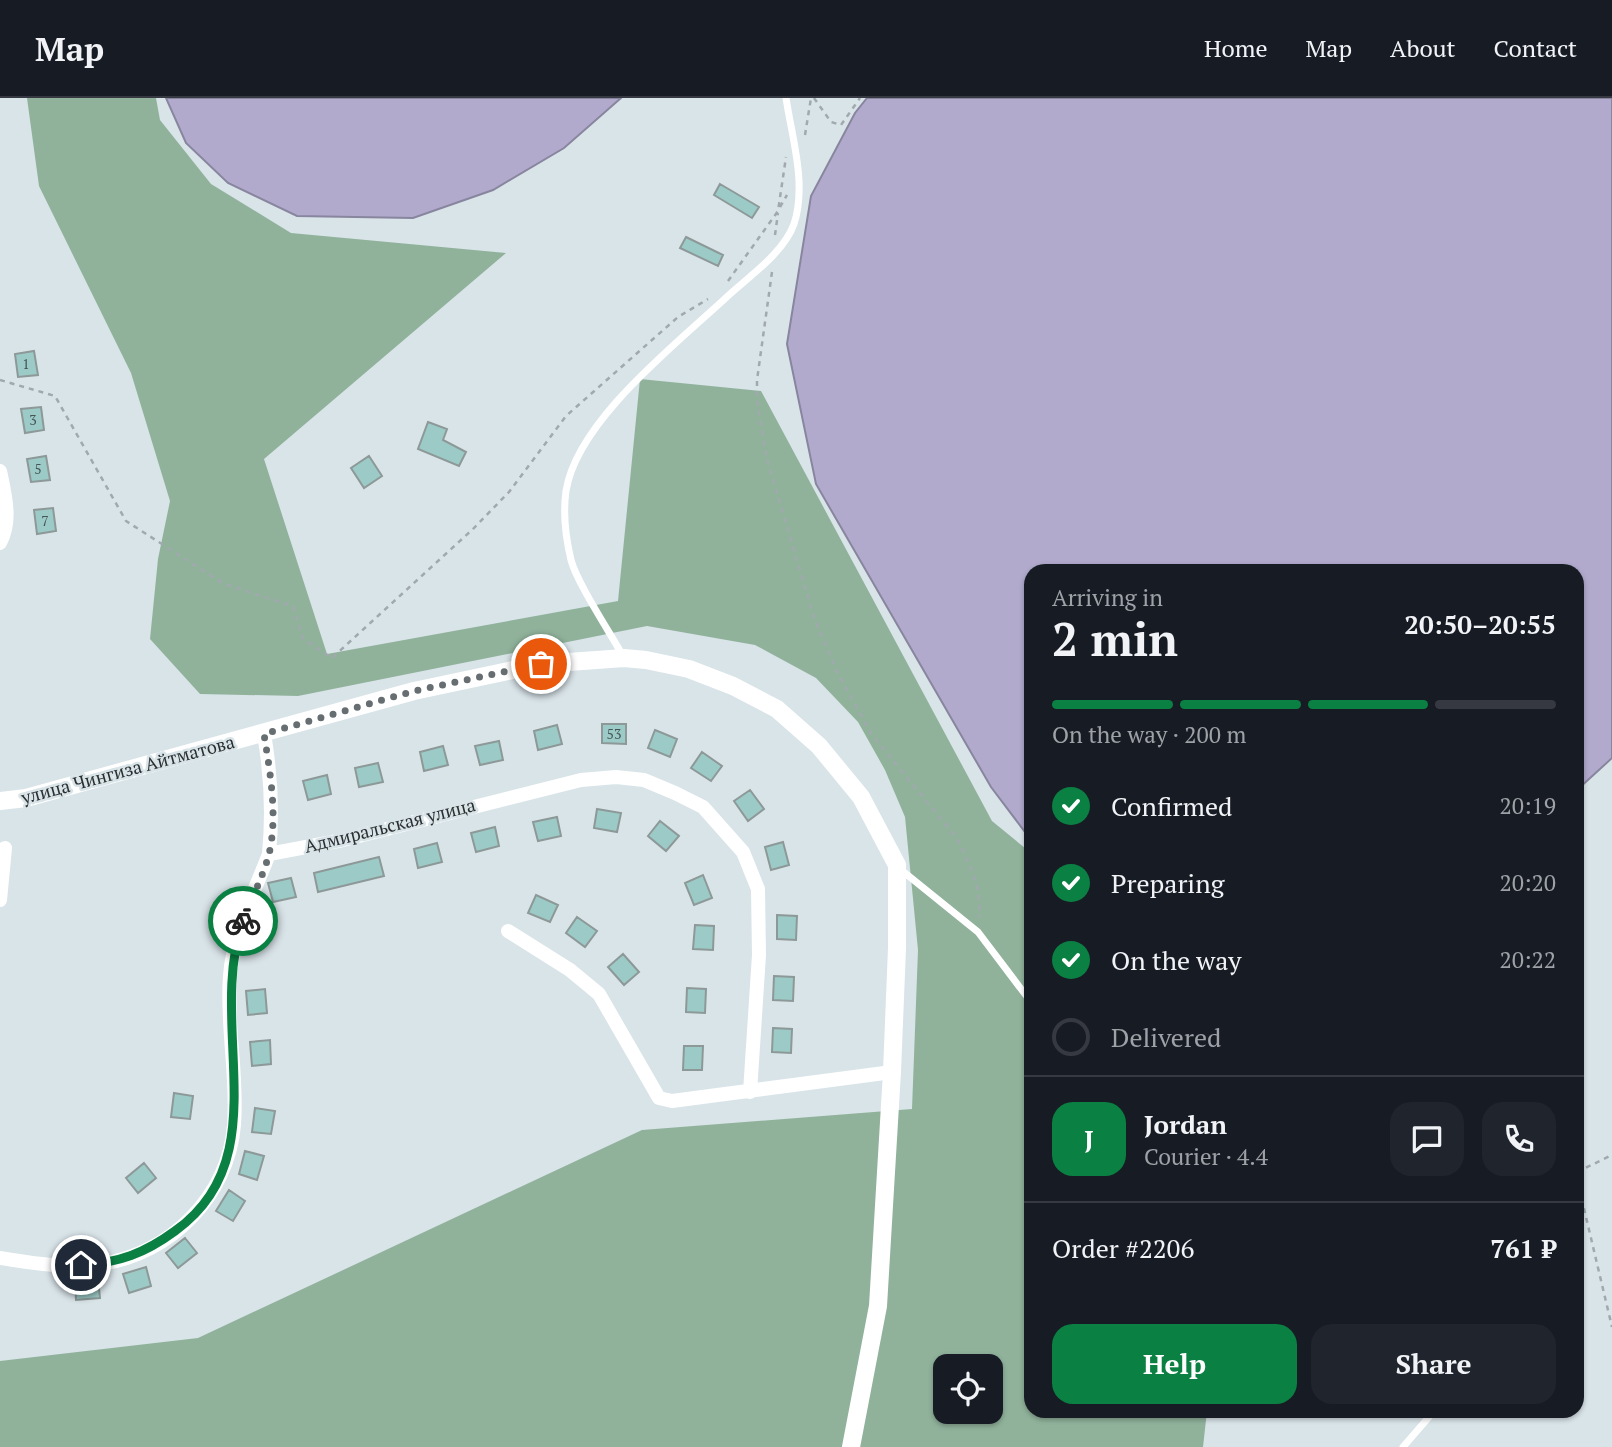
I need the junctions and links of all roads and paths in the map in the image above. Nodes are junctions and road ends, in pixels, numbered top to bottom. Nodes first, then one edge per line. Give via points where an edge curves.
1 (786, 98) edge
2 (812, 98) edge
3 (860, 98) edge
4 (804, 138) dead end
5 (787, 151) dead end
6 (796, 166) junction
7 (778, 211) junction
8 (773, 254) junction
9 (726, 283) dead end
10 (715, 295) dead end
11 (0, 380) edge
12 (0, 471) edge
13 (0, 544) edge
14 (624, 658) junction
15 (264, 734) junction
16 (0, 802) edge
17 (5, 848) dead end
18 (269, 854) junction
19 (897, 865) junction
20 (0, 900) edge
21 (508, 931) dead end
22 (978, 932) junction
23 (1024, 994) edge
24 (892, 1072) junction
25 (750, 1092) junction
26 (1612, 1155) edge
27 (1584, 1169) edge
28 (1584, 1209) edge
29 (0, 1258) edge
30 (1612, 1327) edge
31 (1428, 1418) edge
32 (851, 1447) edge
33 (1403, 1447) edge

1 - 6 lane
2 - 3 path via 831,122 841,125
2 - 4 path
5 - 7 path
6 - 7 path
6 - 8 lane via 801,194 793,226
7 - 8 path
7 - 9 path
8 - 14 lane via 627,391 577,456 566,491 572,562
8 - 22 path via 757,401 767,459 814,618 873,735 967,856 980,899
10 - 11 path via 678,317 566,416 509,492 332,658 303,639 293,606 224,584 127,521 55,396
12 - 13 street via 7,507
14 - 15 street, улица Чингиза Айтматова via 541,664 414,691
14 - 19 street, улица Чингиза Айтматова via 689,669 777,709 819,746 861,797
15 - 16 street, улица Чингиза Айтматова
15 - 18 street via 273,820
17 - 20 street
18 - 25 street, Адмиральская улица via 343,840 580,780 644,780 675,793 703,807 743,852 758,889 759,955
18 - 29 street via 235,945 229,1010 234,1124 224,1172 208,1200 184,1225 148,1251 102,1264 60,1267
19 - 22 lane
19 - 24 street
21 - 25 street via 599,994 659,1098 673,1101
22 - 23 lane
24 - 25 street
24 - 32 street via 877,1306
26 - 27 path
28 - 30 path
31 - 33 lane

